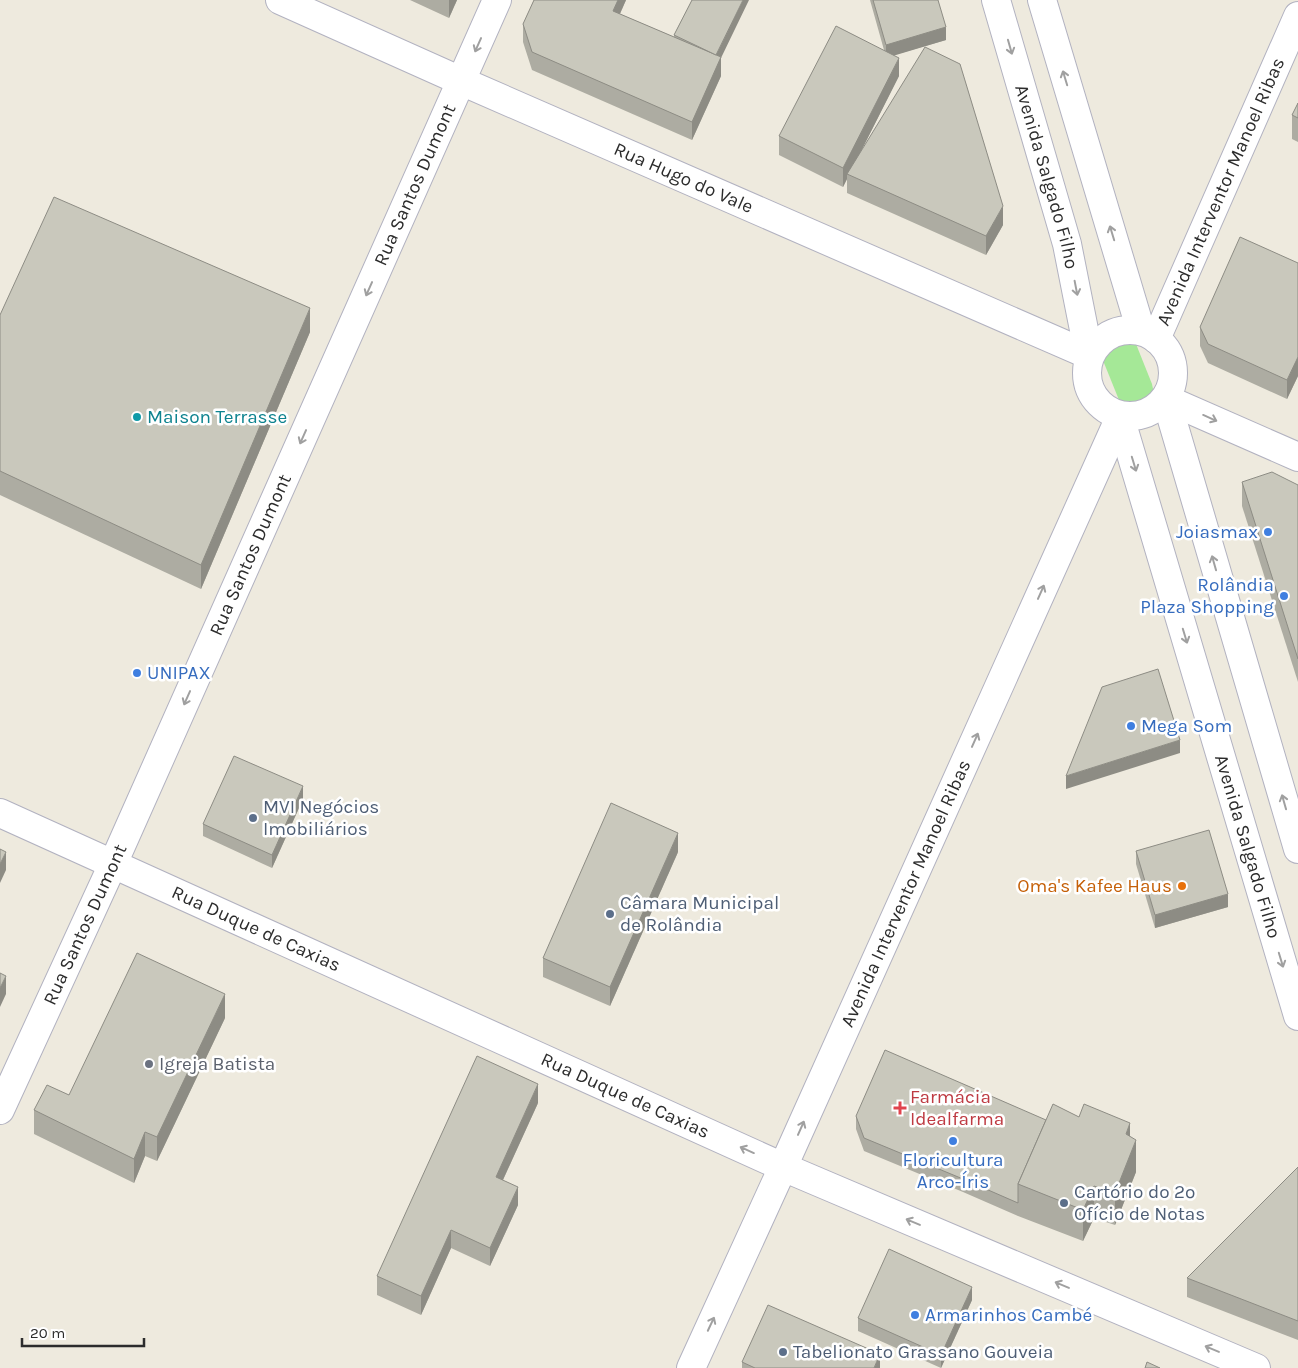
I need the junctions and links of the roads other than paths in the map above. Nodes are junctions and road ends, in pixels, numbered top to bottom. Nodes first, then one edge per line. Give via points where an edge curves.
1 (280, 0) edge
2 (498, 0) edge
3 (996, 0) edge
4 (1042, 0) edge
5 (1298, 16) edge
6 (461, 81) junction
7 (1148, 335) junction
8 (1089, 356) junction
9 (1166, 399) junction
10 (1120, 417) junction
11 (1298, 457) edge
12 (0, 813) edge
13 (1298, 849) edge
14 (114, 864) junction
15 (1298, 1016) edge
16 (0, 1110) edge
17 (784, 1167) junction
18 (691, 1368) edge
19 (1256, 1368) edge

1 - 6 street, Rua Hugo do Vale
2 -> 6 street, Rua Santos Dumont
3 -> 8 street, Avenida Salgado Filho via 1067,244
7 -> 4 street
5 - 7 street, Avenida Interventor Manoel Ribas
6 - 8 street, Rua Hugo do Vale
6 -> 14 street, Rua Santos Dumont
7 - 8 street via 1127,329 1104,337
7 - 9 street via 1166,347 1174,368 1171,390
8 - 10 street via 1086,379 1095,401
9 - 10 street via 1138,417
9 -> 11 street
13 -> 9 street
10 -> 15 street, Avenida Salgado Filho
17 -> 10 street, Avenida Interventor Manoel Ribas
12 - 14 street, Rua Duque de Caxias
14 - 16 street, Rua Santos Dumont
17 -> 14 street, Rua Duque de Caxias
18 -> 17 street, Avenida Interventor Manoel Ribas
19 -> 17 street, Rua Duque de Caxias

